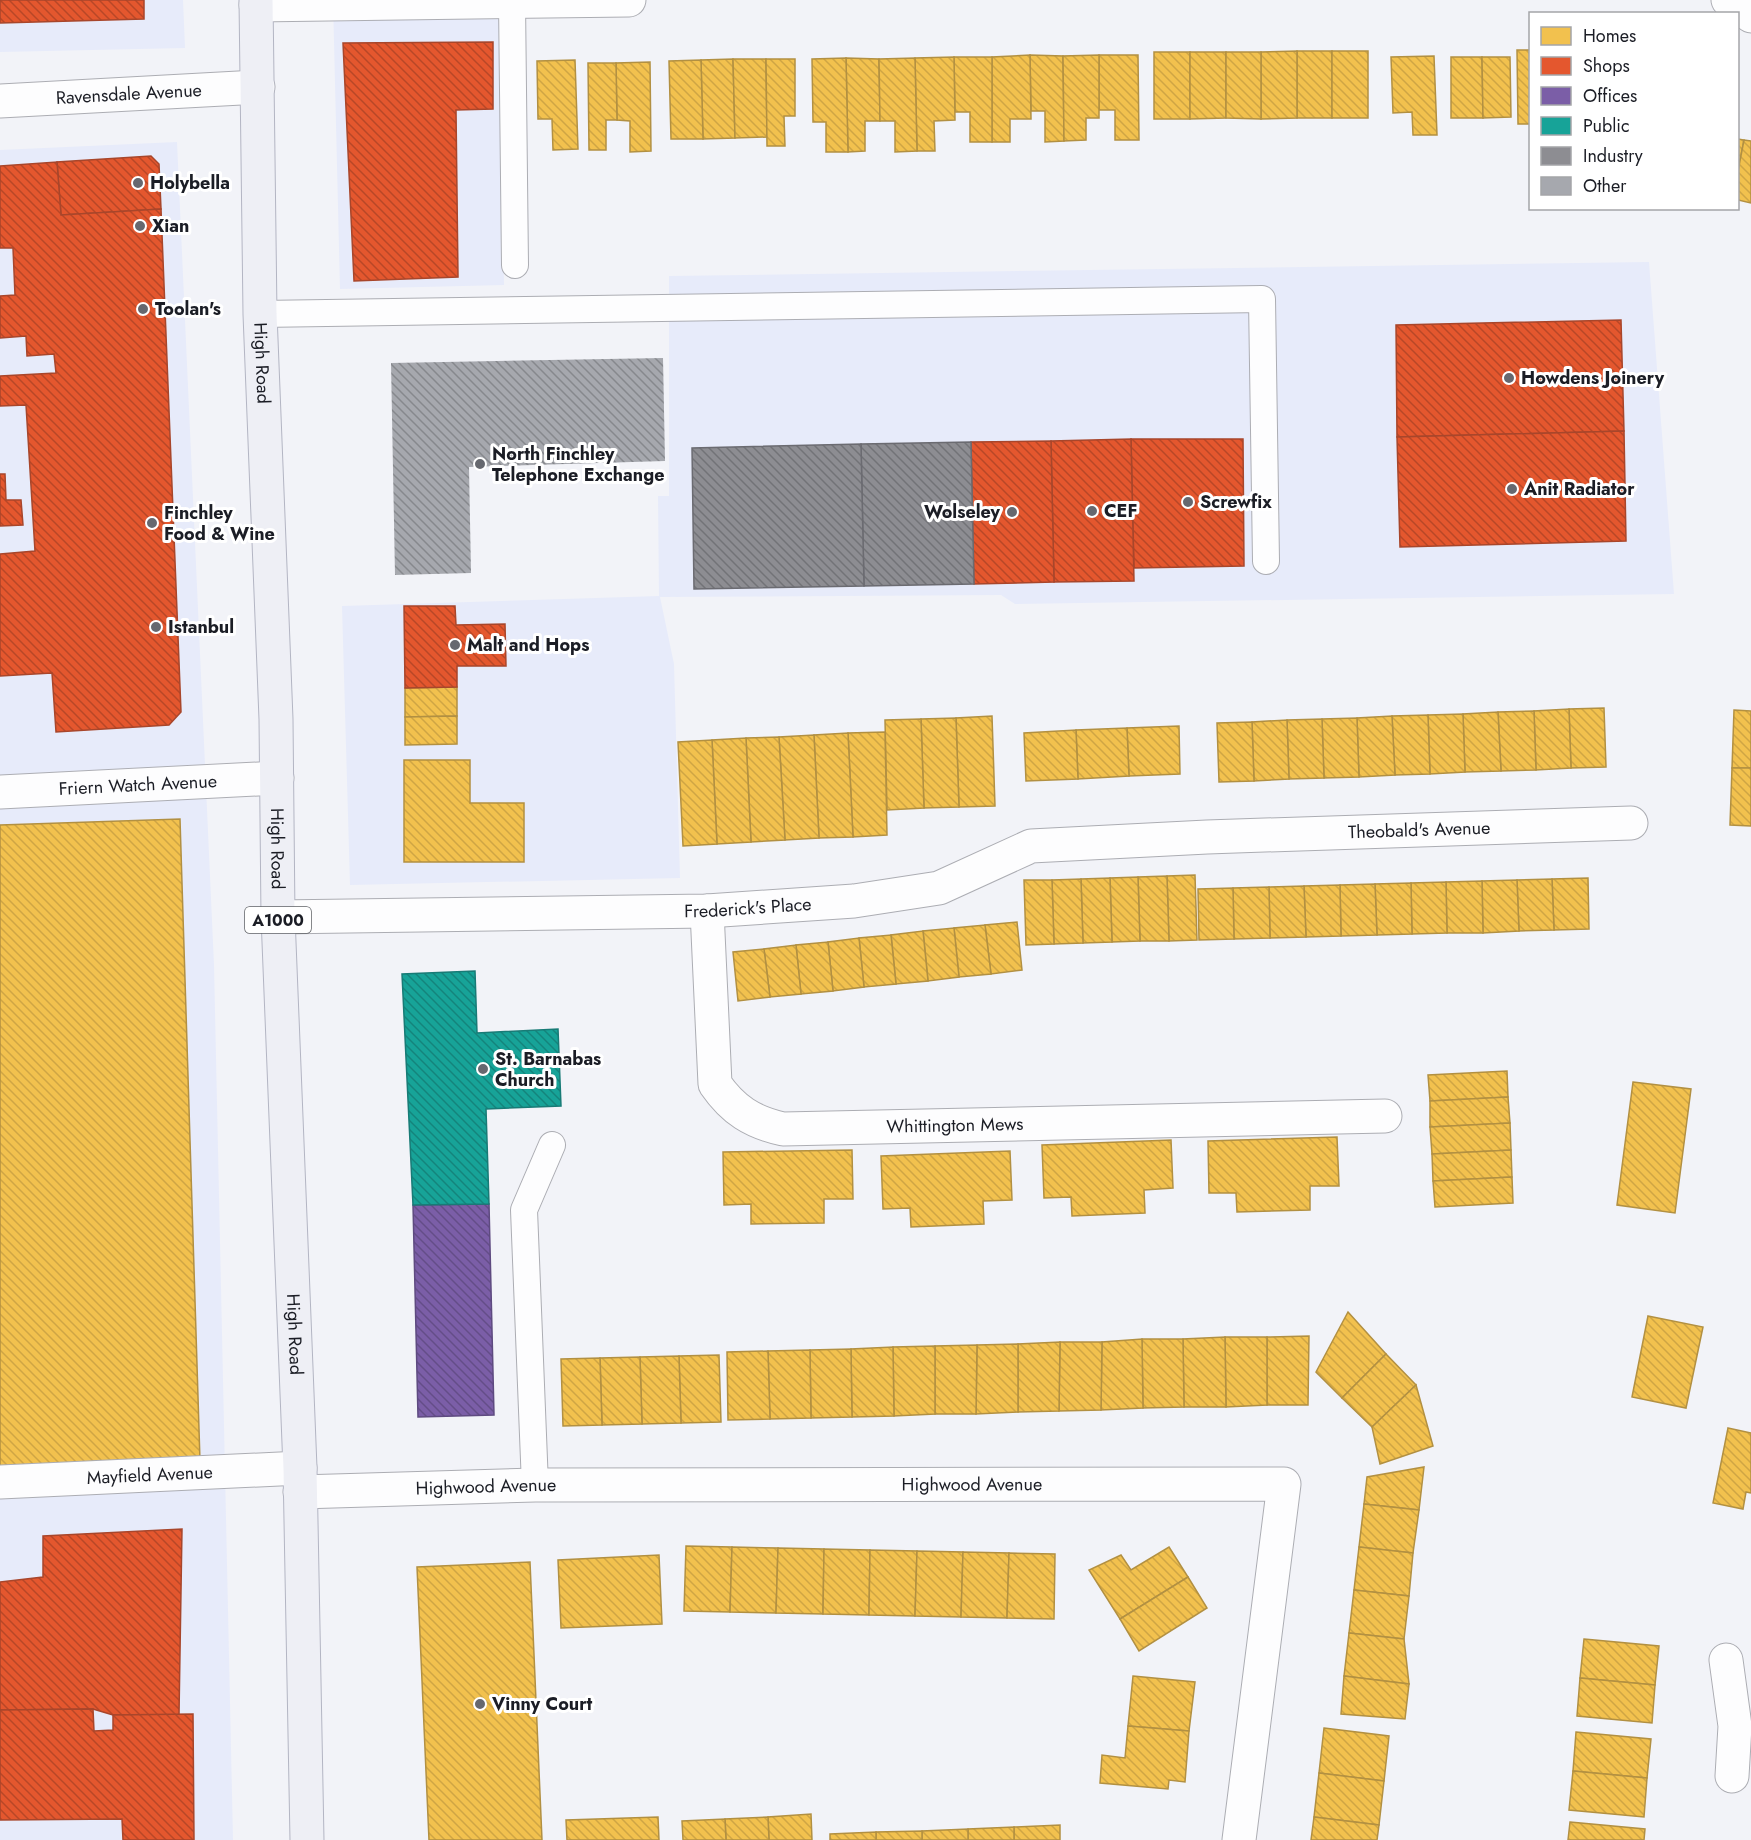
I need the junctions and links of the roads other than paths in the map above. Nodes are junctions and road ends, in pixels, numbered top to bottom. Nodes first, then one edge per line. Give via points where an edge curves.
1 (629, 0) edge
2 (1728, 0) edge
3 (512, 2) junction
4 (256, 3) edge
5 (1751, 16) edge
6 (258, 87) junction
7 (0, 101) edge
8 (515, 265) dead end
9 (260, 314) junction
10 (1266, 561) dead end
11 (277, 778) junction
12 (0, 792) edge
13 (1630, 823) dead end
14 (1207, 837) joint
15 (707, 911) junction
16 (278, 917) junction
17 (1385, 1116) dead end
18 (552, 1145) dead end
19 (300, 1480) junction
20 (0, 1482) edge
21 (535, 1485) junction
22 (1726, 1660) dead end
23 (1743, 1727) edge
24 (1732, 1776) dead end
25 (306, 1840) edge
26 (1239, 1840) edge

1 - 3 street
2 - 5 street
3 - 4 street
3 - 8 lane
4 - 6 main road, High Road / A1000
6 - 7 street, Ravensdale Avenue
6 - 9 main road, High Road / A1000
9 - 10 lane via 1262,299
9 - 11 main road, High Road / A1000
11 - 12 street, Friern Watch Avenue
11 - 16 main road, High Road / A1000
13 - 14 street, Theobald's Avenue
14 - 15 street, Frederick's Place via 1031,846 939,888 854,901
15 - 16 street, Frederick's Place
15 - 17 street, Whittington Mews via 715,1084 728,1103 756,1122 783,1129
16 - 19 main road, High Road / A1000
18 - 21 lane via 524,1210
19 - 20 street, Mayfield Avenue
19 - 21 street, Highwood Avenue
19 - 25 main road, High Road / A1000
21 - 26 street, Highwood Avenue via 1284,1484
22 - 23 street
23 - 24 street

